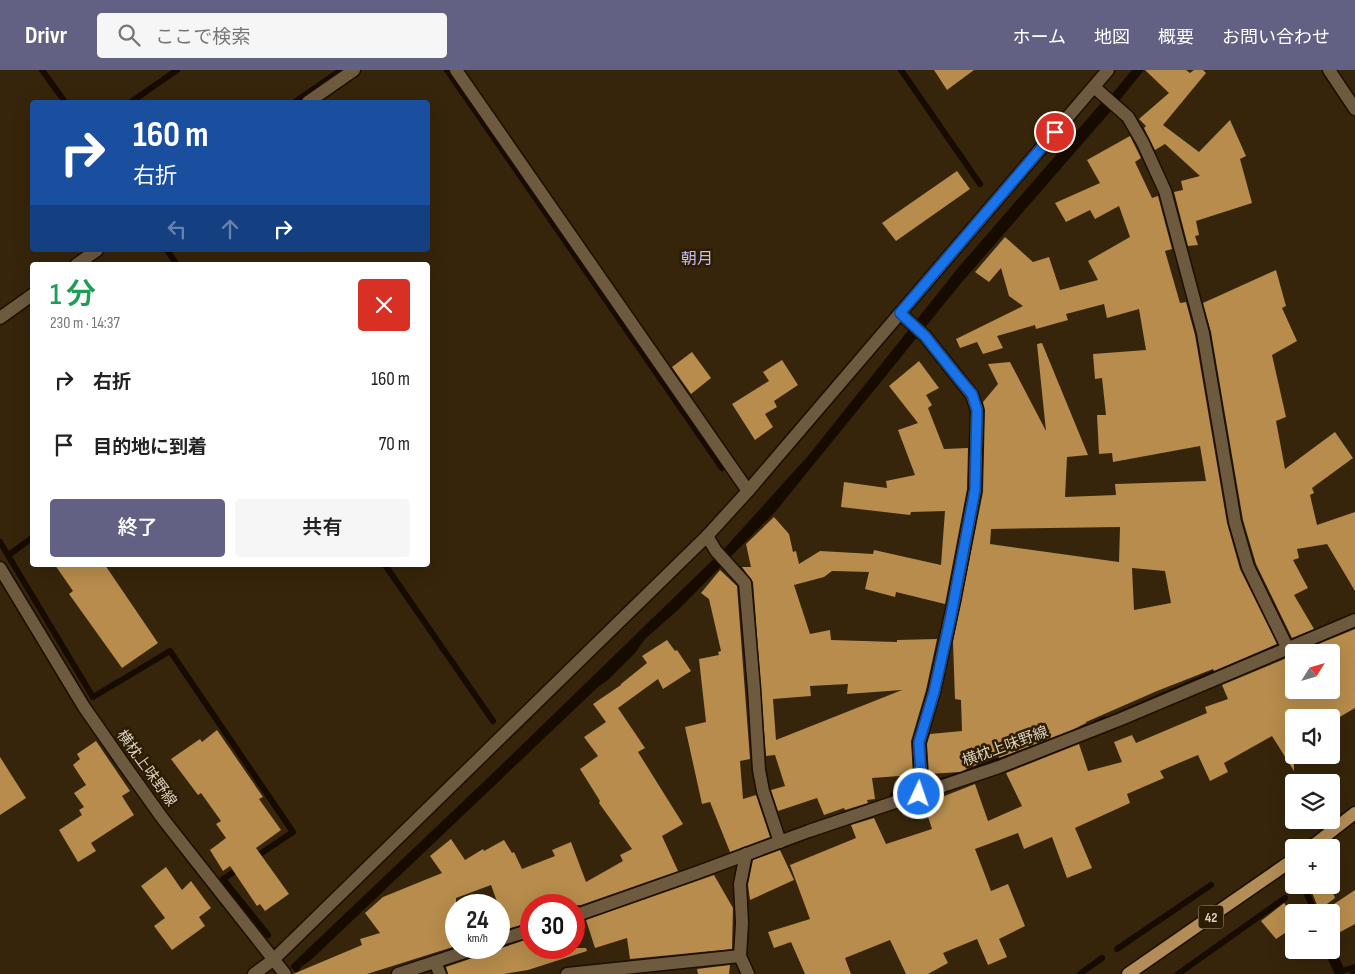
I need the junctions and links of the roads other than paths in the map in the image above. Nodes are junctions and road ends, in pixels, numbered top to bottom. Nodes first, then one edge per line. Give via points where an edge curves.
1 (354, 70) edge
2 (456, 70) edge
3 (1108, 70) edge
4 (1330, 70) edge
5 (1094, 87) junction
6 (311, 100) edge
7 (1355, 109) edge
8 (94, 252) edge
9 (80, 262) edge
10 (30, 296) edge
11 (900, 313) junction
12 (0, 318) edge
13 (748, 491) junction
14 (707, 536) junction
15 (0, 568) edge
16 (1355, 620) edge
17 (1286, 644) edge
18 (1300, 644) edge
19 (1285, 650) edge
20 (919, 794) junction
21 (1355, 813) edge
22 (1322, 839) edge
23 (780, 842) junction
24 (746, 854) junction
25 (1285, 865) edge
26 (585, 912) edge
27 (740, 956) junction
28 (455, 959) edge
29 (273, 960) junction
30 (437, 968) edge
31 (254, 974) edge
32 (285, 974) edge
33 (398, 974) edge
34 (567, 974) edge
35 (748, 974) edge
36 (1128, 974) edge

1 - 6 street
2 - 13 street
3 - 5 street
4 - 7 street
5 - 11 street
5 - 17 street via 1128,117 1165,191 1203,333 1235,522 1248,567
8 - 9 street
10 - 12 street
11 - 13 street
11 - 20 street via 925,336 966,387 977,410 975,490 950,620 919,742
13 - 14 street
14 - 23 street via 745,583 759,770
14 - 29 street
15 - 29 street, 横枕上味野線 via 84,707 122,763
16 - 18 street, 横枕上味野線
19 - 20 street, 横枕上味野線 via 1086,733
20 - 23 street, 横枕上味野線
21 - 22 main road
23 - 24 street, 横枕上味野線
24 - 26 street, 横枕上味野線
24 - 27 street via 740,884
25 - 36 main road, 42
27 - 34 street
27 - 35 street
28 - 30 street
29 - 31 street
29 - 32 street, 横枕上味野線
30 - 33 street

